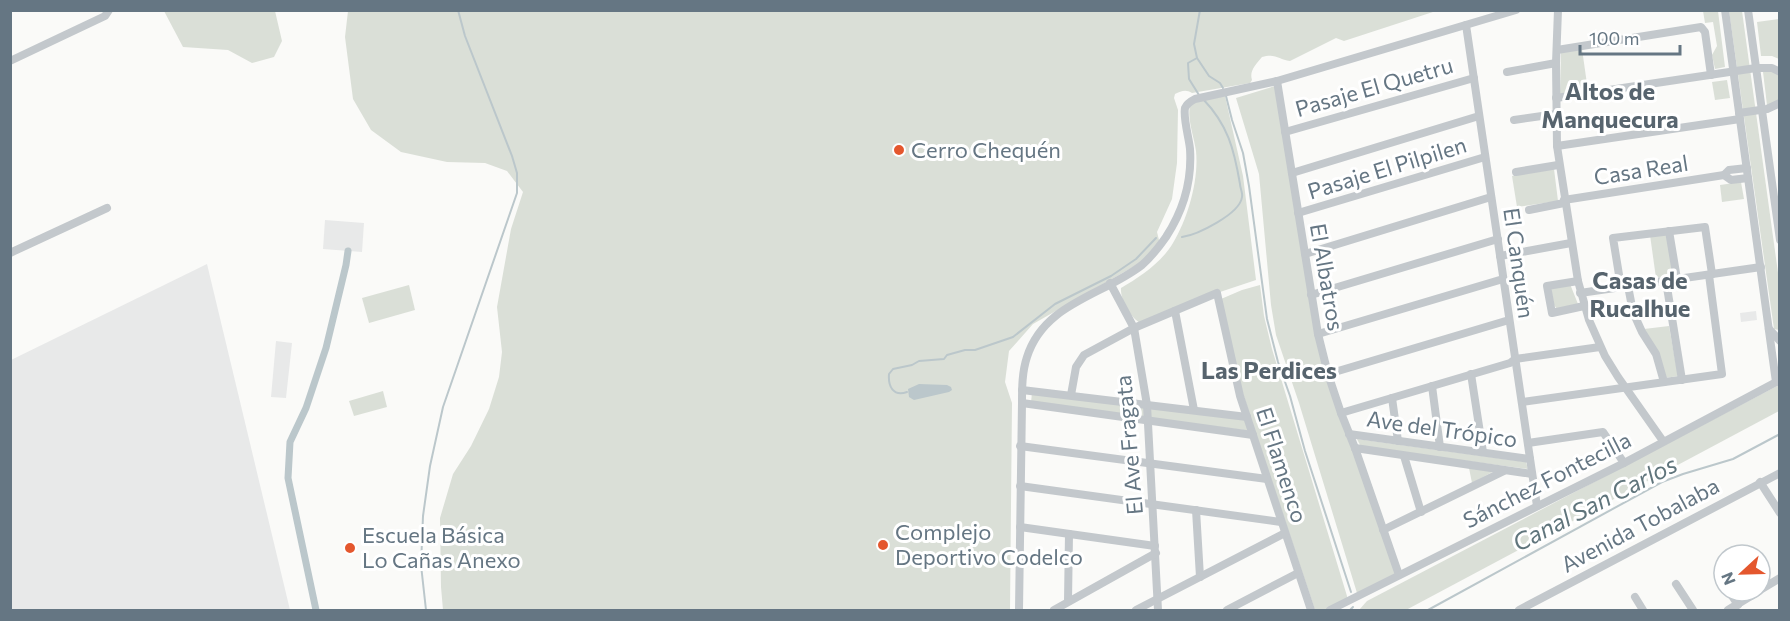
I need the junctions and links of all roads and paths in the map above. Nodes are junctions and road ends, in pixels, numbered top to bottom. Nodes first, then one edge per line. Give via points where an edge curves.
1 (109, 10) edge
2 (1516, 10) edge
3 (1558, 10) edge
4 (1725, 10) edge
5 (1748, 10) edge
6 (1466, 25) junction
7 (1557, 50) junction
8 (10, 61) edge
9 (1556, 63) junction
10 (1756, 68) junction
11 (1734, 71) junction
12 (1507, 72) dead end
13 (1779, 72) edge
14 (1711, 75) junction
15 (1473, 78) junction
16 (1277, 81) junction
17 (1556, 98) junction
18 (1779, 103) edge
19 (1761, 110) junction
20 (1556, 114) junction
21 (1479, 116) junction
22 (1740, 116) junction
23 (1514, 120) dead end
24 (1285, 132) junction
25 (1557, 146) junction
26 (1485, 157) junction
27 (1558, 165) junction
28 (1747, 168) junction
29 (1516, 172) dead end
30 (1292, 174) junction
31 (1724, 175) junction
32 (1748, 178) junction
33 (1491, 197) junction
34 (1564, 202) junction
35 (107, 208) dead end
36 (1529, 210) dead end
37 (1298, 213) junction
38 (1669, 231) junction
39 (1497, 239) junction
40 (1779, 240) edge
41 (1570, 243) junction
42 (10, 253) edge
43 (1305, 254) junction
44 (1500, 256) junction
45 (1761, 267) junction
46 (1710, 274) junction
47 (1503, 279) junction
48 (1677, 279) junction
49 (1578, 281) junction
50 (1665, 281) junction
51 (1110, 283) junction
52 (1624, 287) junction
53 (1581, 293) junction
54 (1311, 295) junction
55 (1584, 306) junction
56 (1175, 311) junction
57 (1509, 320) junction
58 (1134, 328) junction
59 (1768, 328) junction
60 (1318, 334) junction
61 (1779, 340) edge
62 (1600, 347) junction
63 (1515, 359) junction
64 (1328, 374) junction
65 (1471, 374) junction
66 (1682, 380) junction
67 (1778, 381) edge
68 (1664, 382) junction
69 (1432, 386) junction
70 (1625, 388) junction
71 (1022, 390) junction
72 (1071, 395) junction
73 (1392, 398) junction
74 (1522, 402) junction
75 (1022, 403) junction
76 (1147, 405) junction
77 (1194, 411) junction
78 (1341, 413) junction
79 (1247, 417) junction
80 (1149, 421) junction
81 (1349, 434) junction
82 (1253, 435) junction
83 (1398, 441) junction
84 (1663, 441) junction
85 (1528, 443) junction
86 (1020, 446) junction
87 (1440, 447) junction
88 (1355, 448) junction
89 (1483, 452) junction
90 (1404, 456) junction
91 (1530, 459) junction
92 (1151, 463) junction
93 (1624, 463) junction
94 (1506, 470) junction
95 (1779, 473) edge
96 (1532, 474) junction
97 (1267, 479) junction
98 (1760, 482) junction
99 (1020, 486) junction
100 (1153, 504) junction
101 (1537, 506) junction
102 (1196, 510) junction
103 (1421, 512) junction
104 (1779, 513) edge
105 (1281, 522) junction
106 (1020, 527) junction
107 (1383, 530) junction
108 (1285, 533) junction
109 (1069, 534) junction
110 (1155, 549) junction
111 (1298, 573) junction
112 (1399, 575) junction
113 (1200, 577) junction
114 (1676, 584) dead end
115 (1635, 597) dead end
116 (1158, 599) junction
117 (1068, 601) junction
118 (1741, 603) edge
119 (1738, 605) joint
120 (1018, 610) edge
121 (1054, 610) edge
122 (1136, 610) edge
123 (1158, 610) edge
124 (1227, 610) edge
125 (1311, 610) edge
126 (1330, 610) edge
127 (1519, 610) edge
128 (1643, 610) edge
129 (1693, 610) edge
130 (1728, 610) edge

1 - 8 street via 105,16
2 - 6 street
3 - 7 street
4 - 11 street
5 - 10 street
6 - 15 street, El Canquén
6 - 16 street
7 - 9 street
7 - 14 street via 1701,27
9 - 12 street
9 - 17 street
10 - 11 street
10 - 13 street
10 - 19 street
11 - 14 street
11 - 22 street
14 - 17 street
15 - 21 street, El Canquén
15 - 24 street, Pasaje El Quetru
16 - 24 street, El Albatros
16 - 51 street via 1192,100 1186,107 1188,182 1176,219 1144,264
17 - 20 street
18 - 19 street
19 - 22 street
19 - 40 street
20 - 23 street
20 - 25 street
21 - 26 street, El Canquén
21 - 30 street
22 - 25 street
22 - 28 street
24 - 30 street, El Albatros
25 - 27 street
26 - 33 street, El Canquén
26 - 37 street, Pasaje El Pilpilen
27 - 29 street
27 - 34 street
28 - 31 street, Casa Real via 1729,170
28 - 32 street
30 - 37 street, El Albatros
31 - 32 street, Casa Real via 1731,180
31 - 34 street, Casa Real
32 - 45 street
33 - 39 street, El Canquén
33 - 43 street
34 - 36 street, Casa Real
34 - 41 street
35 - 42 street
37 - 43 street, El Albatros
38 - 46 street via 1705,227
38 - 48 street
38 - 52 street via 1613,238
39 - 44 street, El Canquén
39 - 54 street
41 - 44 street
41 - 49 street
43 - 54 street, El Albatros
44 - 47 street, El Canquén
45 - 46 street
45 - 59 street
46 - 48 street
46 - 66 street via 1722,374
47 - 57 street, El Canquén
47 - 60 street
48 - 50 street
49 - 53 street
49 - 55 street via 1548,286 1552,313
50 - 52 street
50 - 66 street
51 - 58 street, El Ave Fragata
51 - 71 street via 1045,325 1027,356
52 - 53 street
52 - 68 street via 1642,332 1656,354
53 - 55 street
54 - 60 street, El Albatros
55 - 62 street
56 - 58 street
56 - 77 street
56 - 79 street, El Flamenco via 1217,293
57 - 63 street, El Canquén
57 - 64 street
58 - 72 street via 1084,355 1076,367
58 - 76 street, El Ave Fragata
59 - 61 street
59 - 67 street
60 - 64 street, El Albatros
62 - 63 street
62 - 70 street
63 - 65 street
63 - 74 street, El Canquén
64 - 78 street, El Albatros
65 - 69 street
65 - 89 street
66 - 68 street
67 - 84 street, Sánchez Fontecilla
68 - 70 street
69 - 73 street
69 - 87 street
70 - 74 street
70 - 84 street
71 - 72 street
71 - 75 street
72 - 76 street
73 - 78 street
73 - 83 street
74 - 85 street, El Canquén
75 - 80 street
75 - 86 street
76 - 77 street
76 - 80 street, El Ave Fragata
77 - 79 street
78 - 81 street, El Albatros
79 - 82 street, El Flamenco
80 - 82 street
80 - 92 street, El Ave Fragata
81 - 83 street, Ave del Trópico
81 - 88 street, El Albatros
82 - 97 street, El Flamenco
83 - 87 street, Ave del Trópico
84 - 93 street, Sánchez Fontecilla
85 - 91 street, El Canquén
85 - 93 street via 1603,432
86 - 92 street
86 - 99 street
87 - 89 street, Ave del Trópico
88 - 90 street, Ave del Trópico
88 - 107 street, El Albatros
89 - 91 street, Ave del Trópico
90 - 94 street, Ave del Trópico
90 - 103 street
91 - 96 street, El Canquén
92 - 97 street
92 - 100 street, El Ave Fragata
93 - 101 street, Sánchez Fontecilla
94 - 96 street, Ave del Trópico
94 - 103 street
95 - 98 street, Avenida Tobalaba
96 - 101 street, El Canquén
97 - 105 street, El Flamenco
98 - 104 street
98 - 127 street, Avenida Tobalaba
99 - 100 street
99 - 106 street
100 - 102 street
100 - 110 street, El Ave Fragata
101 - 112 street, Sánchez Fontecilla
102 - 105 street
102 - 113 street
103 - 107 street
105 - 108 street, El Flamenco
106 - 109 street
106 - 120 street
107 - 112 street, El Albatros
108 - 111 street, El Flamenco
108 - 113 street
109 - 110 street
109 - 117 street
110 - 116 street, El Ave Fragata
110 - 117 street
111 - 124 street
111 - 125 street, El Flamenco
112 - 126 street, Sánchez Fontecilla
113 - 116 street
114 - 129 street
115 - 128 street
116 - 122 street
116 - 123 street, El Ave Fragata
117 - 121 street
118 - 119 street
119 - 130 street

